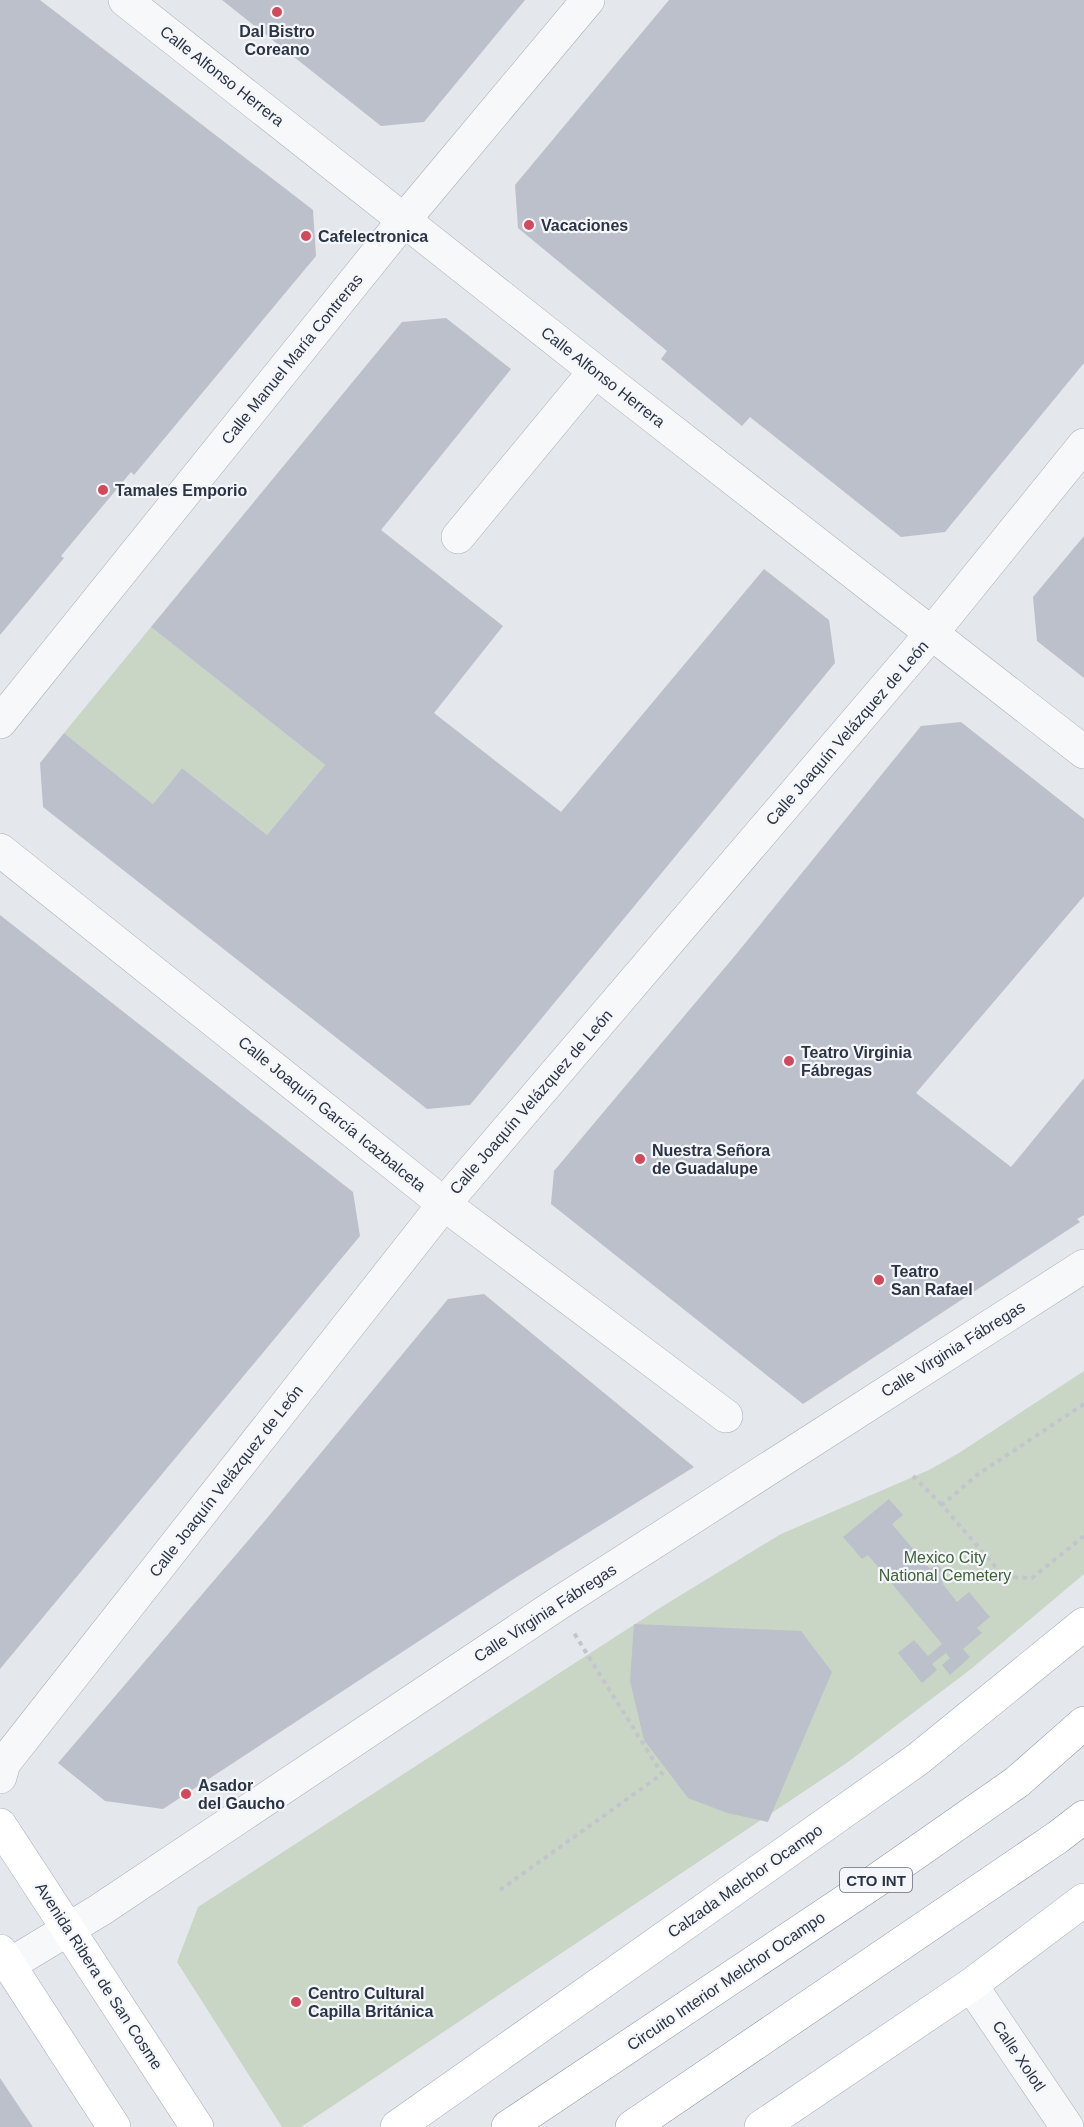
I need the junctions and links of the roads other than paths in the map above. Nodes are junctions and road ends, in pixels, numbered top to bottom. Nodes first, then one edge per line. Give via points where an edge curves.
1 (125, 0) edge
2 (588, 0) edge
3 (404, 220) junction
4 (595, 371) junction
5 (1084, 445) edge
6 (458, 537) dead end
7 (931, 634) junction
8 (0, 722) edge
9 (1084, 752) edge
10 (0, 850) edge
11 (444, 1204) junction
12 (1084, 1266) edge
13 (726, 1416) dead end
14 (1084, 1624) edge
15 (1084, 1724) edge
16 (0, 1777) edge
17 (1084, 1817) edge
18 (0, 1825) edge
19 (1084, 1900) edge
20 (69, 1930) junction
21 (5, 1958) edge
22 (971, 1984) junction
23 (114, 2127) edge
24 (197, 2127) edge
25 (397, 2127) edge
26 (508, 2127) edge
27 (632, 2127) edge
28 (761, 2127) edge
29 (1067, 2127) edge

1 - 3 street, Calle Alfonso Herrera
2 - 3 street, Calle Manuel María Contreras
3 - 4 street, Calle Alfonso Herrera
3 - 8 street, Calle Manuel María Contreras
4 - 6 street
4 - 7 street, Calle Alfonso Herrera
5 - 7 street, Calle Joaquín Velázquez de León
7 - 9 street, Calle Alfonso Herrera
7 - 11 street, Calle Joaquín Velázquez de León
10 - 11 street, Calle Joaquín García Icazbalceta
11 - 13 street, Calle Joaquín García Icazbalceta
11 - 16 street, Calle Joaquín Velázquez de León via 4,1763
12 - 20 street, Calle Virginia Fábregas via 556,1605
14 - 25 main road, Calzada Melchor Ocampo via 918,1759
15 - 26 main road, Circuito Interior Melchor Ocampo / CTO INT via 1017,1782
17 - 27 main road
18 - 20 main road, Avenida Ribera de San Cosme
19 - 22 main road
20 - 21 street, Calle Virginia Fábregas
20 - 24 main road, Avenida Ribera de San Cosme
21 - 23 main road
22 - 28 main road
22 - 29 street, Calle Xolotl

